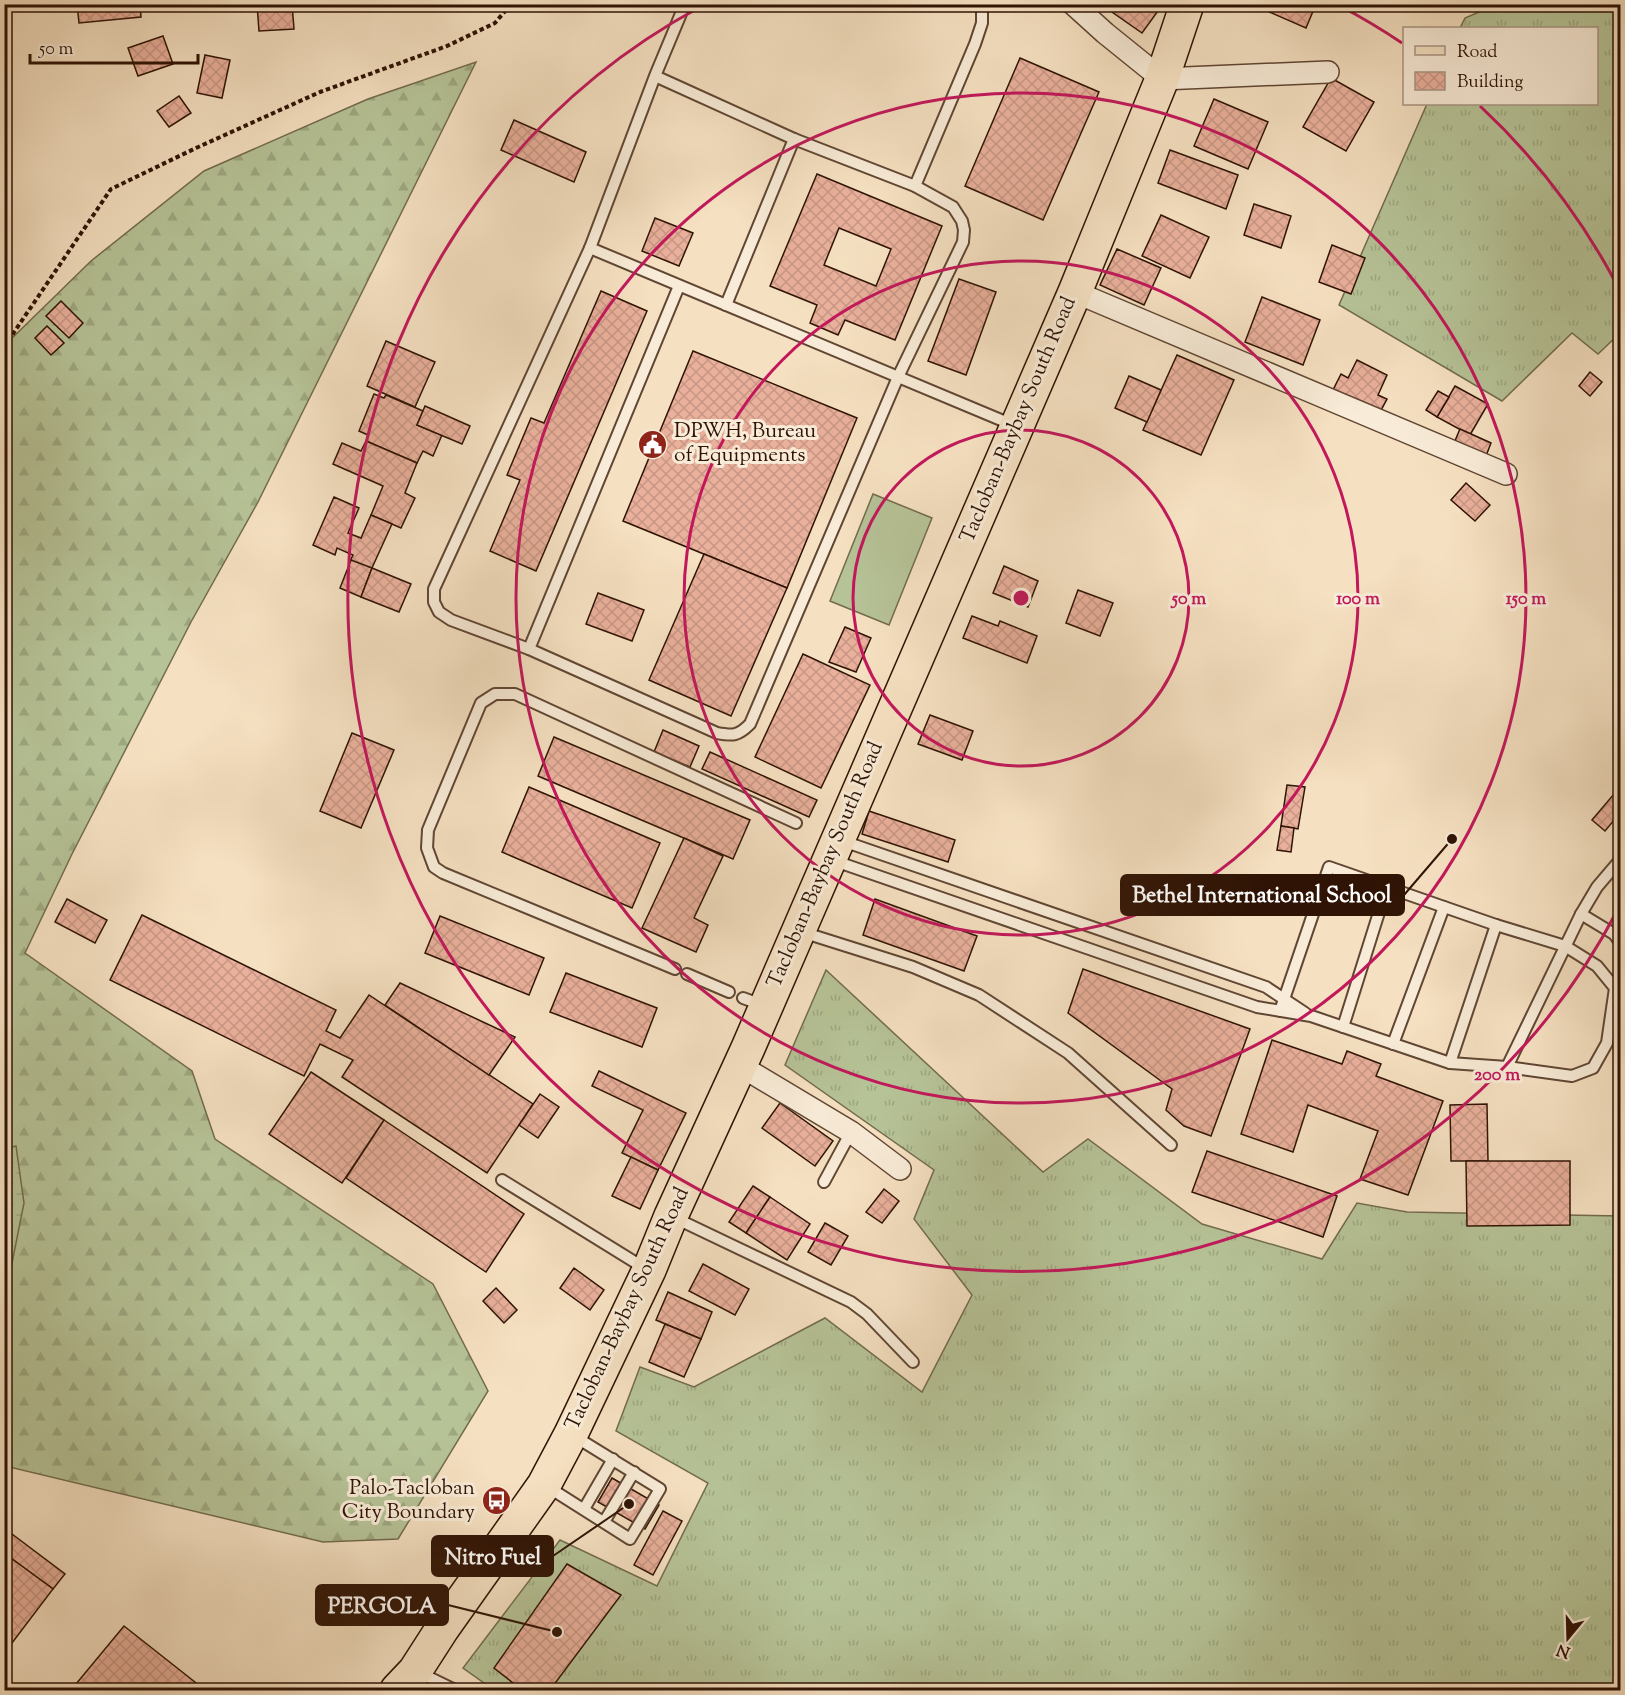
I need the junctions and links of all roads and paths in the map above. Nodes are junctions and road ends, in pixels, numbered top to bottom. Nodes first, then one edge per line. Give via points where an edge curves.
1 (512, 4) edge
2 (685, 4) edge
3 (982, 4) edge
4 (1072, 4) edge
5 (1187, 4) edge
6 (1328, 72) dead end
7 (656, 76) junction
8 (1161, 79) junction
9 (794, 139) junction
10 (915, 186) junction
11 (590, 248) junction
12 (679, 286) junction
13 (1075, 292) junction
14 (726, 305) junction
15 (4, 347) edge
16 (898, 377) junction
17 (1016, 426) junction
18 (1506, 474) dead end
19 (529, 649) junction
20 (796, 823) dead end
21 (833, 849) junction
22 (1620, 860) edge
23 (1387, 887) junction
24 (1444, 907) junction
25 (1581, 914) junction
26 (1496, 925) junction
27 (798, 931) junction
28 (1620, 942) edge
29 (1565, 946) junction
30 (675, 969) dead end
31 (687, 974) dead end
32 (729, 992) dead end
33 (1284, 999) junction
34 (1280, 1011) junction
35 (1311, 1016) junction
36 (1343, 1027) junction
37 (1393, 1044) junction
38 (1450, 1063) junction
39 (739, 1065) junction
40 (1507, 1067) junction
41 (851, 1132) junction
42 (1171, 1144) dead end
43 (900, 1169) dead end
44 (502, 1179) dead end
45 (824, 1182) dead end
46 (671, 1216) junction
47 (649, 1270) junction
48 (913, 1362) dead end
49 (571, 1434) junction
50 (613, 1459) junction
51 (634, 1472) junction
52 (544, 1485) junction
53 (584, 1509) junction
54 (604, 1522) junction
55 (406, 1681) edge
56 (455, 1690) edge

1 - 15 path via 495,23 447,46 320,92 111,189
2 - 7 lane
3 - 10 lane via 982,23 975,44
4 - 8 street
5 - 8 main road, Tacloban-Baybay South Road
6 - 8 street
7 - 9 lane
7 - 11 lane
8 - 13 main road, Tacloban-Baybay South Road
9 - 10 lane
9 - 14 lane
10 - 16 lane via 953,207 962,221 963,242
11 - 12 lane
11 - 19 lane via 434,589 439,612 451,620
12 - 14 lane
12 - 19 lane
13 - 17 main road, Tacloban-Baybay South Road
13 - 18 street
14 - 16 lane
16 - 17 lane
16 - 19 lane via 750,724 741,733 717,733
17 - 21 main road, Tacloban-Baybay South Road
20 - 30 lane via 515,694 495,694 481,703 428,830 427,848 434,867
21 - 27 main road, Tacloban-Baybay South Road
21 - 33 lane via 1266,987
21 - 34 lane via 1257,1006
22 - 25 lane
23 - 24 lane
23 - 33 lane via 1329,867
23 - 36 lane
24 - 26 lane
24 - 37 lane
25 - 28 lane
25 - 29 lane
26 - 29 lane
26 - 38 lane
27 - 39 main road, Tacloban-Baybay South Road via 754,1002
27 - 42 lane via 913,967 979,995 1068,1053
29 - 40 lane
29 - 40 lane via 1597,966 1615,988 1607,1043 1593,1068 1572,1076
31 - 32 lane
33 - 34 lane
33 - 35 lane
34 - 35 lane
35 - 36 lane
36 - 37 lane
37 - 38 lane
38 - 40 lane
39 - 41 street
39 - 46 main road, Tacloban-Baybay South Road
41 - 43 street
41 - 45 lane
44 - 47 lane
46 - 47 main road, Tacloban-Baybay South Road
46 - 48 lane via 850,1302 867,1314
47 - 49 main road, Tacloban-Baybay South Road
49 - 50 lane
49 - 52 main road, Tacloban-Baybay South Road
50 - 51 lane
50 - 53 lane
51 - 54 lane
51 - 54 lane via 660,1489 630,1539
52 - 53 lane
52 - 55 main road, Tacloban-Baybay South Road
53 - 54 lane
55 - 56 lane

